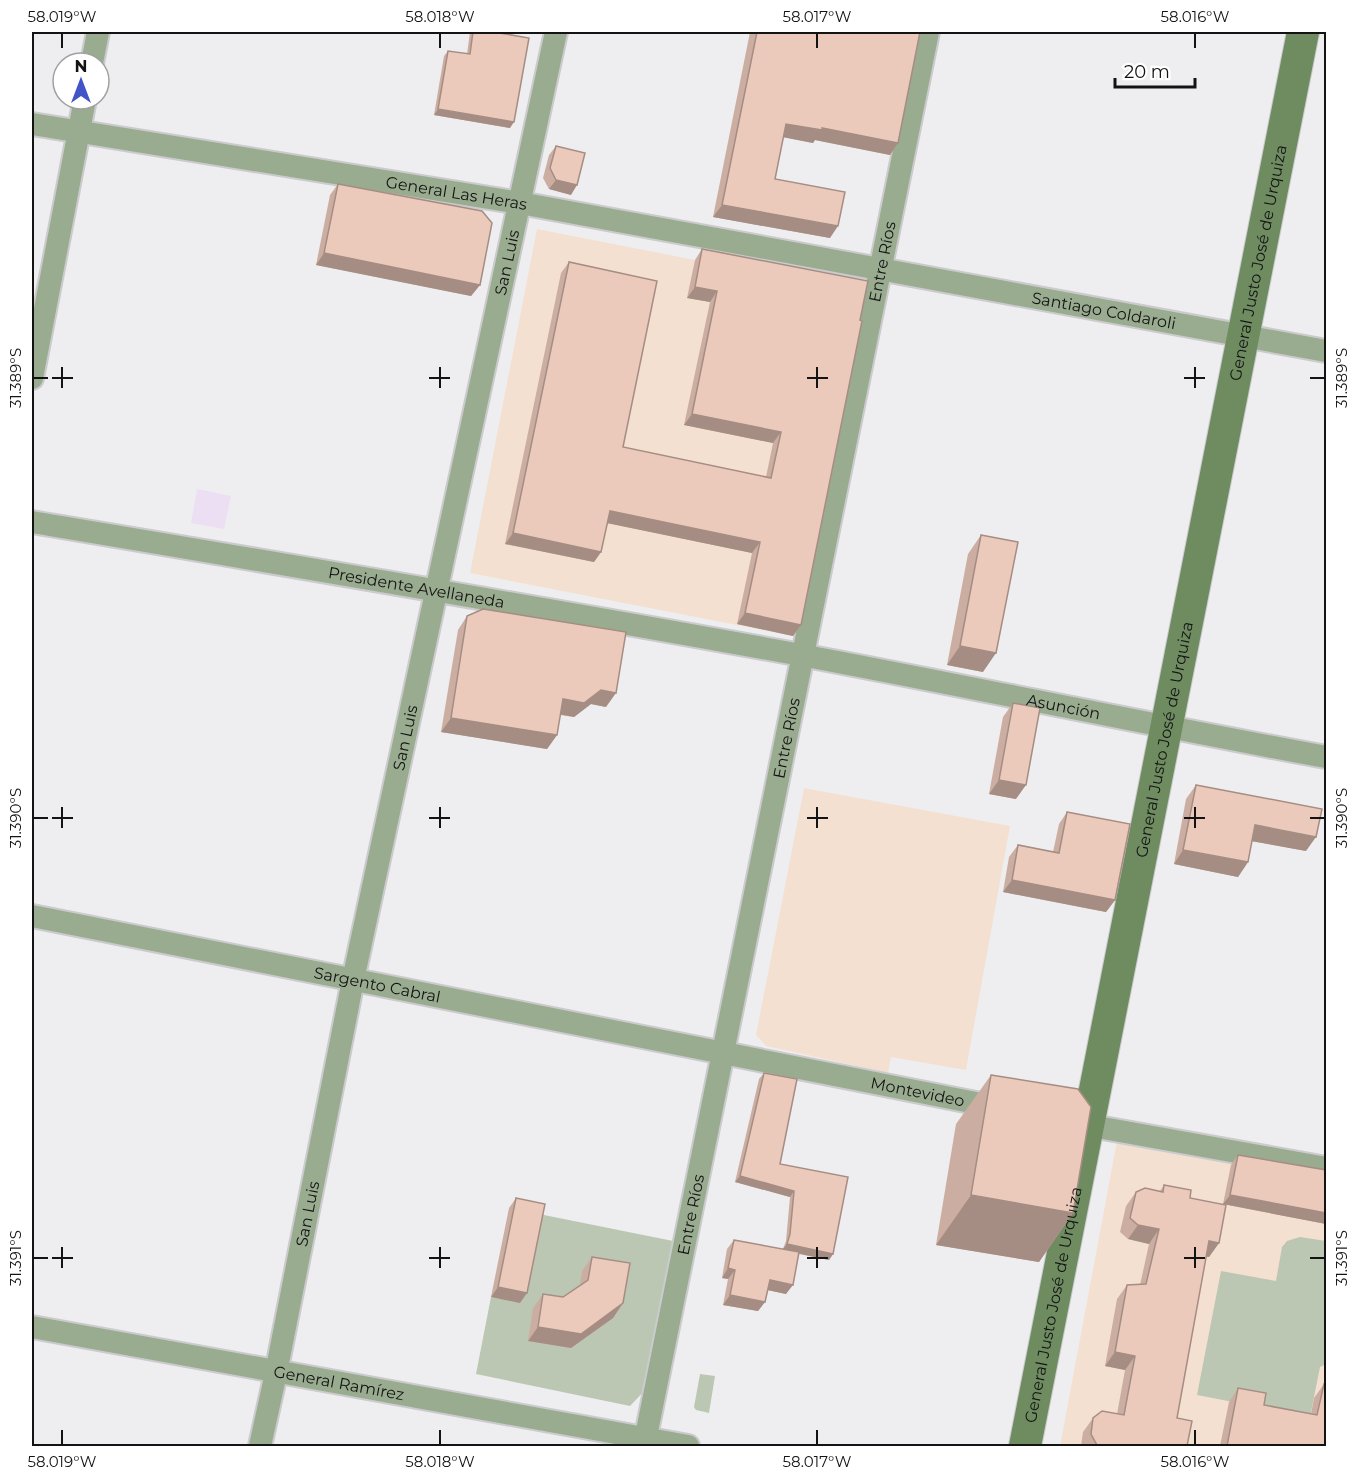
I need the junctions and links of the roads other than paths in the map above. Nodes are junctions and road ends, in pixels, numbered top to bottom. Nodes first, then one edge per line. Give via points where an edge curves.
1 (98, 32) edge
2 (556, 32) edge
3 (928, 32) edge
4 (1303, 32) edge
5 (94, 51) edge
6 (82, 111) edge
7 (32, 124) edge
8 (78, 132) junction
9 (520, 203) junction
10 (879, 270) junction
11 (1244, 336) junction
12 (1326, 351) edge
13 (32, 378) edge
14 (32, 522) edge
15 (435, 590) junction
16 (802, 655) junction
17 (1166, 728) junction
18 (1326, 757) edge
19 (32, 916) edge
20 (353, 980) junction
21 (723, 1053) junction
22 (1017, 1111) edge
23 (1052, 1118) edge
24 (1087, 1125) junction
25 (1326, 1168) edge
26 (32, 1327) edge
27 (276, 1373) junction
28 (645, 1442) edge
29 (260, 1446) edge
30 (688, 1446) edge
31 (1025, 1446) edge

1 - 5 street
2 - 9 street, San Luis
3 - 10 street, Entre Ríos
4 - 11 street, General Justo José de Urquiza
6 - 8 street
7 - 8 street, General Las Heras
8 - 9 street, General Las Heras
8 - 13 street
9 - 10 street, General Las Heras
9 - 15 street, San Luis
10 - 11 street, Santiago Coldaroli
10 - 16 street, Entre Ríos
11 - 12 street, Santiago Coldaroli
11 - 17 street, General Justo José de Urquiza
14 - 15 street, Presidente Avellaneda
15 - 16 street, Presidente Avellaneda
15 - 20 street, San Luis
16 - 17 street, Asunción
16 - 21 street, Entre Ríos
17 - 18 street, Asunción
17 - 24 street, General Justo José de Urquiza
19 - 20 street, Sargento Cabral
20 - 21 street, Sargento Cabral
20 - 27 street, San Luis
21 - 22 street, Montevideo
21 - 28 street, Entre Ríos
23 - 24 street
24 - 25 street
24 - 31 street, General Justo José de Urquiza
26 - 27 street, General Ramírez
27 - 28 street, General Ramírez
27 - 29 street, San Luis
28 - 30 street, General Ramírez

